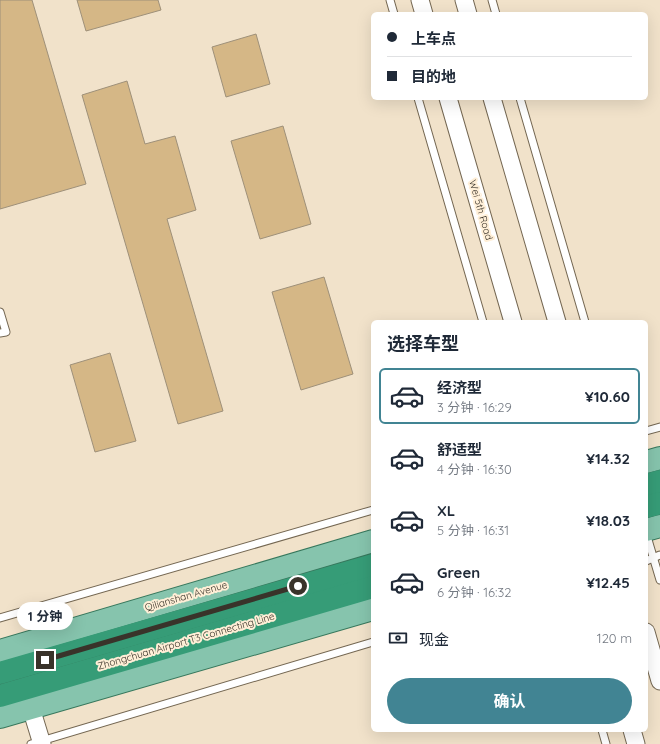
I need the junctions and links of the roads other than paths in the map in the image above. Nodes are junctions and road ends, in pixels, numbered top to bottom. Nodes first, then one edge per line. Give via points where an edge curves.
1 (390, 0) edge
2 (420, 0) edge
3 (464, 0) edge
4 (492, 0) edge
5 (393, 12) edge
6 (423, 12) edge
7 (467, 12) edge
8 (495, 12) edge
9 (419, 100) edge
10 (449, 100) edge
11 (493, 100) edge
12 (521, 100) edge
13 (0, 312) edge
14 (482, 320) edge
15 (512, 320) edge
16 (556, 320) edge
17 (584, 320) edge
18 (0, 333) edge
19 (660, 427) edge
20 (648, 430) edge
21 (660, 458) edge
22 (648, 461) edge
23 (660, 481) edge
24 (648, 484) edge
25 (660, 503) edge
26 (648, 506) edge
27 (371, 511) edge
28 (660, 526) edge
29 (648, 530) edge
30 (648, 536) edge
31 (371, 542) edge
32 (657, 556) edge
33 (371, 566) edge
34 (660, 580) edge
35 (371, 588) edge
36 (371, 610) edge
37 (0, 618) edge
38 (648, 639) edge
39 (371, 643) edge
40 (0, 651) edge
41 (0, 673) edge
42 (660, 680) edge
43 (0, 696) edge
44 (31, 708) junction
45 (0, 717) edge
46 (603, 732) edge
47 (633, 732) edge
48 (38, 743) edge
49 (606, 744) edge
50 (636, 744) edge

1 - 5 lane
2 - 6 street
3 - 7 street
4 - 8 lane
9 - 14 lane
10 - 15 street, Wei 5th Road
11 - 16 street
12 - 17 lane
13 - 18 lane via 6,332
19 - 20 lane
21 - 22 main road
23 - 24 highway
25 - 26 highway
27 - 37 lane
28 - 29 main road
30 - 32 lane
31 - 40 main road, Qilianshan Avenue
32 - 34 lane
33 - 41 highway, Zhongchuan Airport T3 Connecting Line
35 - 43 highway, Zhongchuan Airport T3 Connecting Line
36 - 44 main road
38 - 42 street
39 - 48 lane
44 - 45 main road
44 - 48 street
46 - 49 lane
47 - 50 street

